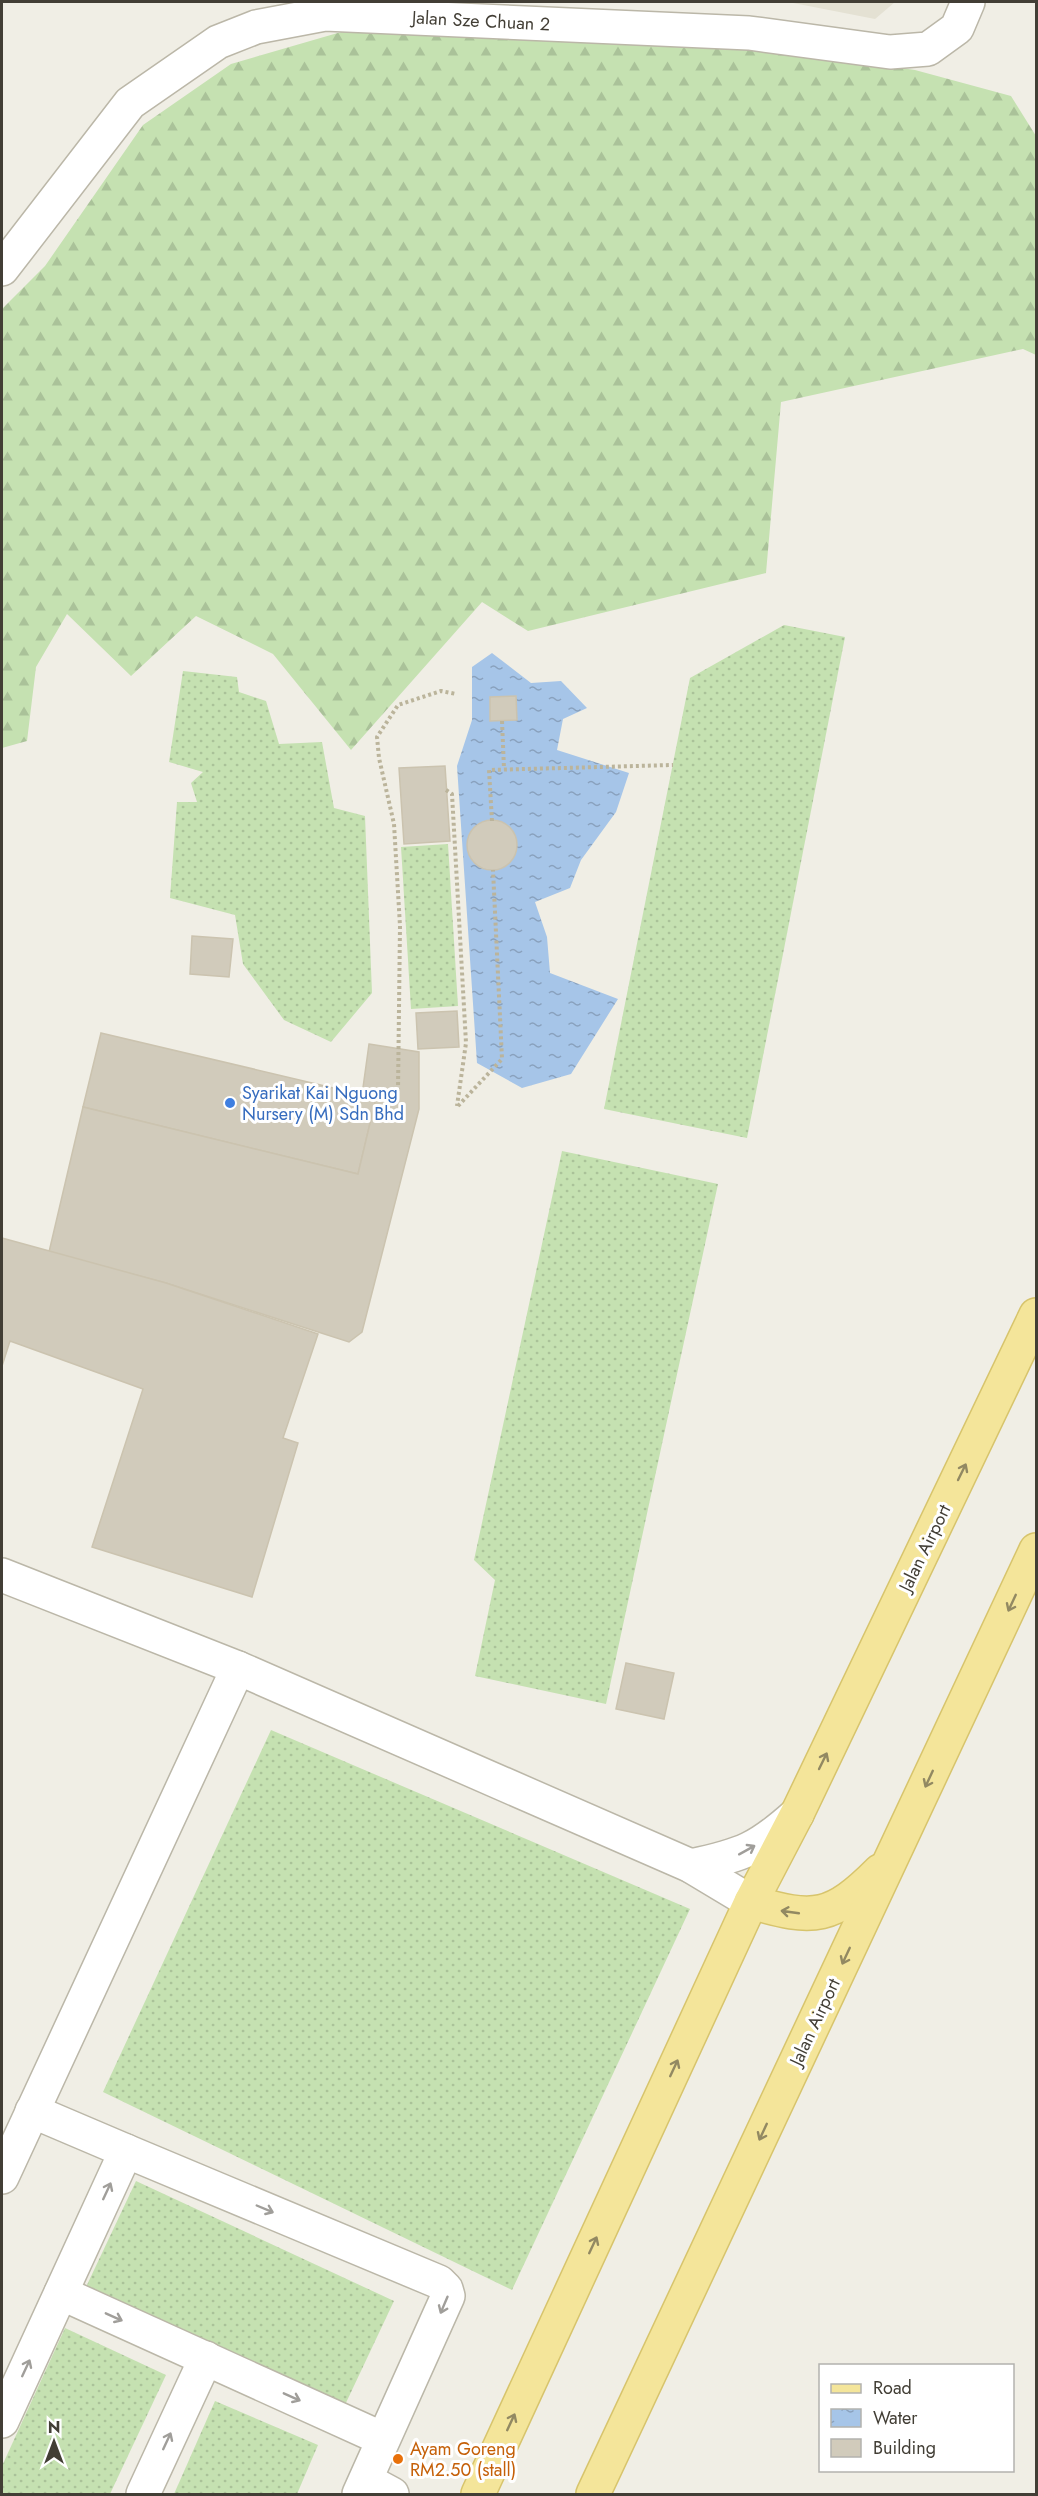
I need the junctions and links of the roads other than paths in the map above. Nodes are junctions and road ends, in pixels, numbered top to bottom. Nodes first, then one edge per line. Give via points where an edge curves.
1 (968, 2) edge
2 (2, 269) edge
3 (1036, 1315) edge
4 (1036, 1550) edge
5 (2, 1551) edge
6 (11, 1579) edge
7 (238, 1668) junction
8 (797, 1814) junction
9 (891, 1859) junction
10 (691, 1866) junction
11 (751, 1902) junction
12 (32, 2111) junction
13 (126, 2151) junction
14 (2, 2177) edge
15 (61, 2293) junction
16 (206, 2358) junction
17 (2, 2421) edge
18 (383, 2439) junction
19 (373, 2490) edge
20 (143, 2494) edge
21 (478, 2494) edge
22 (592, 2494) edge

1 - 2 street, Jalan Sze Chuan 2 via 957,28 928,49 890,52 748,33 337,14 256,27 219,42 130,104
8 -> 3 main road, Jalan Airport
4 -> 9 main road, Jalan Airport
5 - 6 street
6 - 7 street
7 - 10 street
7 - 12 street
10 -> 8 street via 736,1857 770,1838
8 - 11 main road, Jalan Airport
9 -> 11 main road via 861,1890 828,1912 792,1914
9 -> 22 main road, Jalan Airport
10 - 11 street
21 -> 11 main road
12 - 13 street
12 - 14 street
15 -> 13 street
13 -> 18 street via 439,2282 446,2289 448,2296
15 -> 16 street
17 -> 15 street
16 -> 18 street
20 -> 16 street
18 - 19 street

